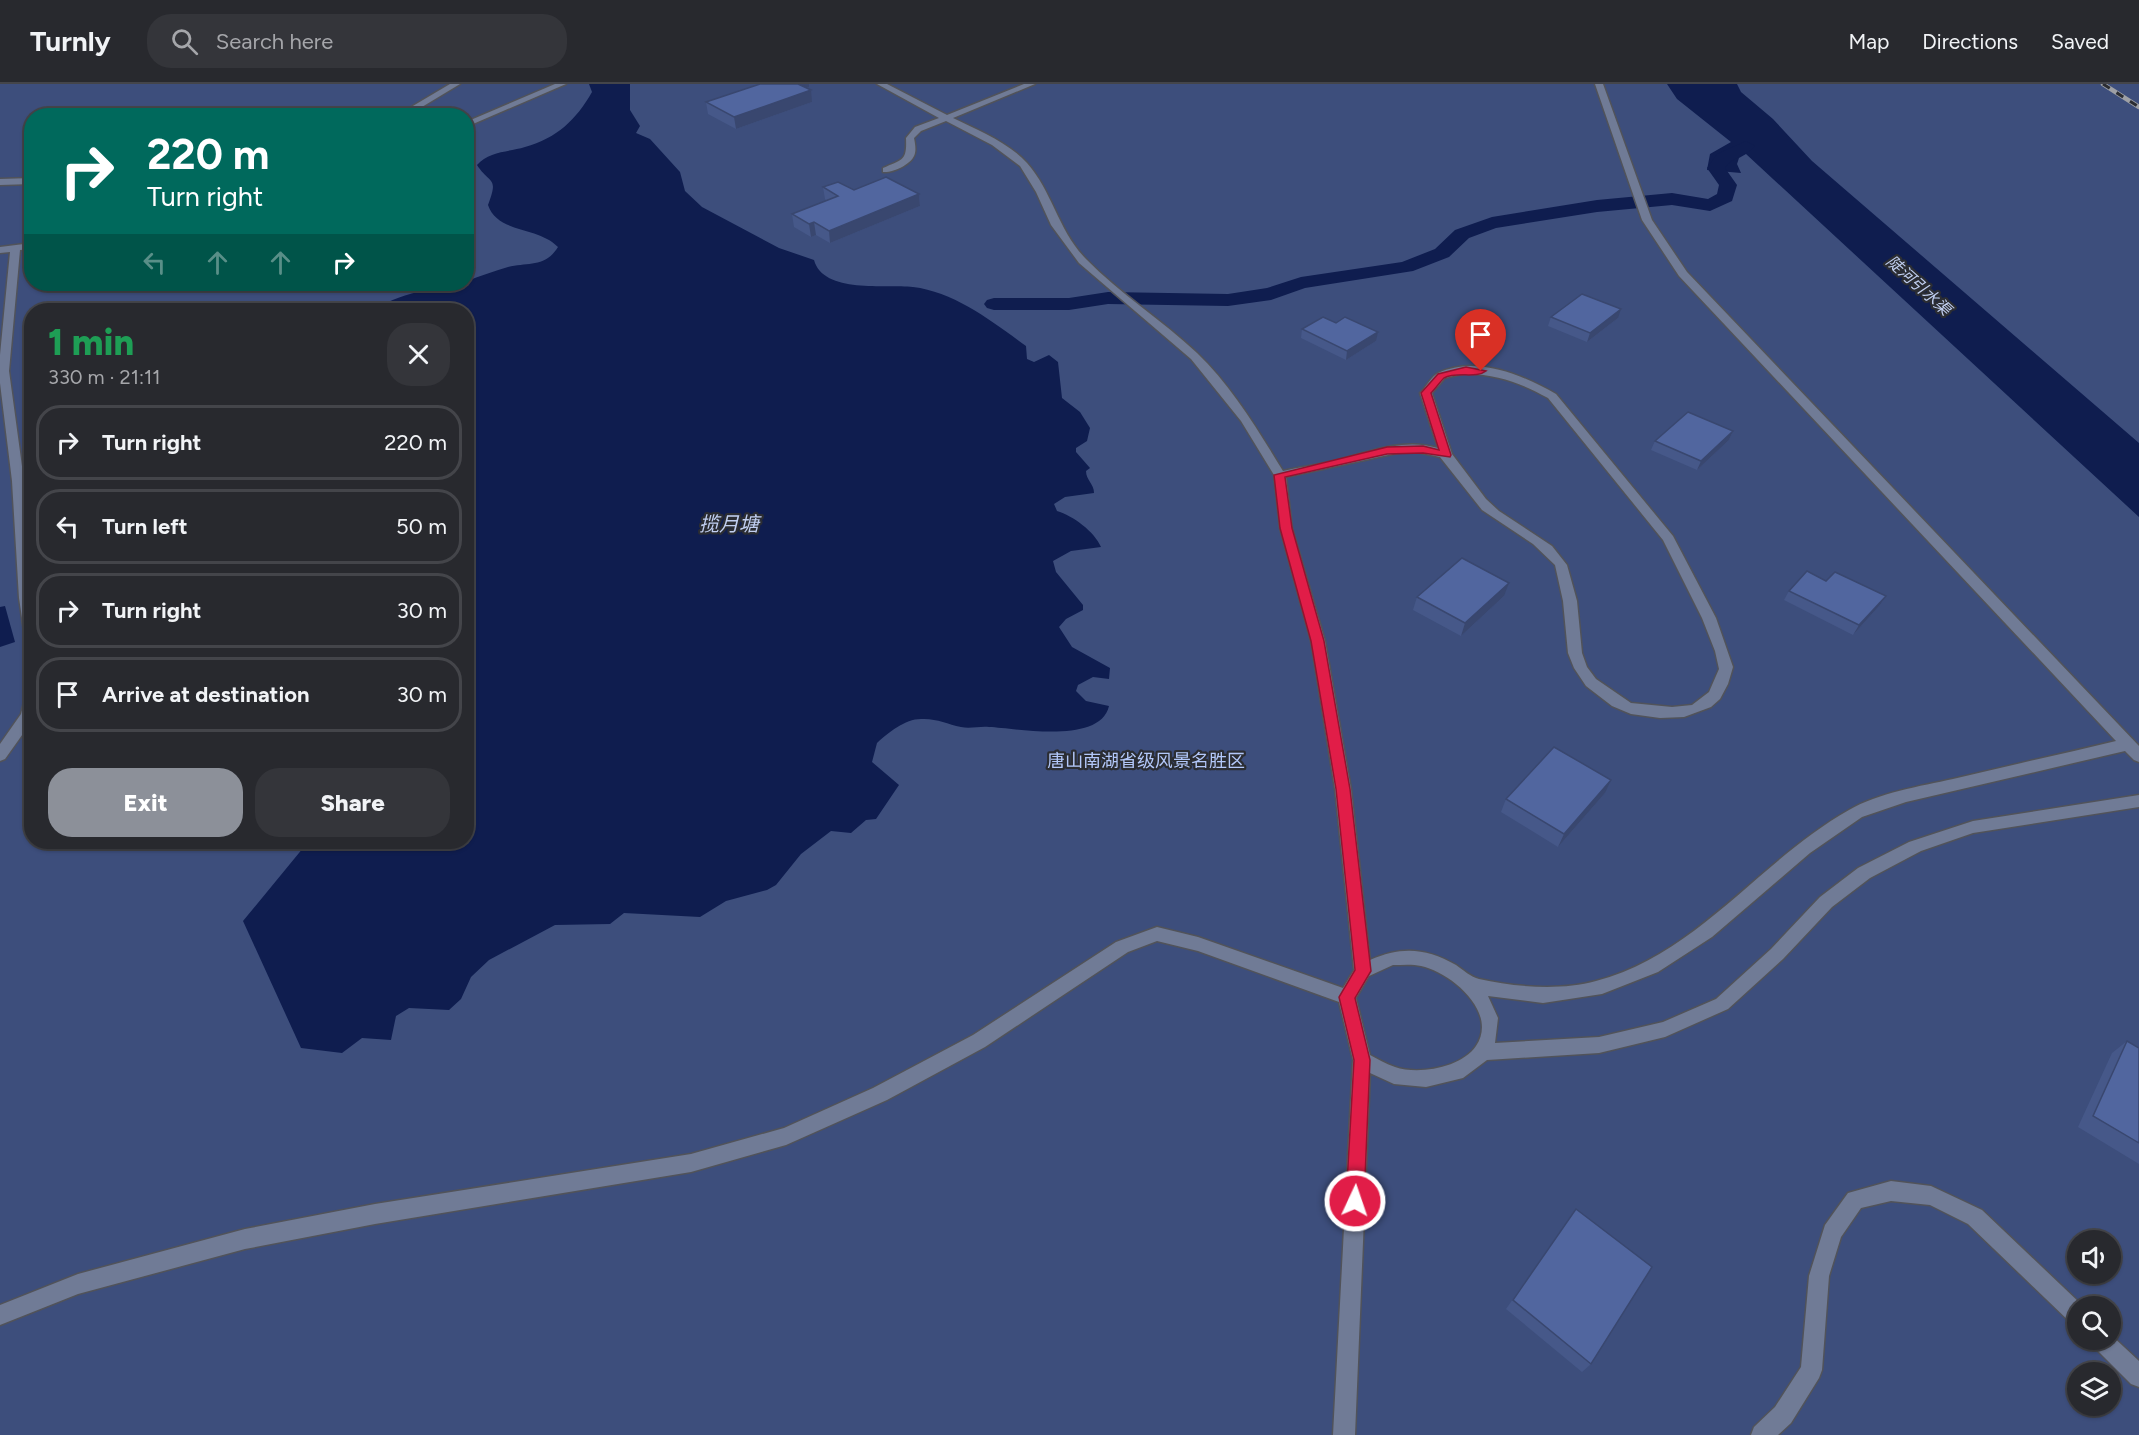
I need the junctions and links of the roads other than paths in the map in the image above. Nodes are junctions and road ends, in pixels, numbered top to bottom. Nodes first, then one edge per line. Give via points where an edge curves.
1 (456, 84) edge
2 (562, 84) edge
3 (881, 84) edge
4 (1031, 84) edge
5 (1599, 84) edge
6 (414, 108) edge
7 (943, 118) junction
8 (474, 122) edge
9 (886, 170) dead end
10 (24, 181) edge
11 (0, 182) edge
12 (24, 247) edge
13 (15, 249) junction
14 (0, 250) edge
15 (1446, 455) junction
16 (1280, 475) junction
17 (24, 569) edge
18 (24, 721) edge
19 (2134, 750) edge
20 (0, 755) edge
21 (2139, 801) edge
22 (1363, 971) junction
23 (1473, 986) junction
24 (1347, 997) junction
25 (1483, 1052) junction
26 (1362, 1060) junction
27 (2067, 1305) edge
28 (0, 1315) edge
29 (2112, 1350) edge
30 (2139, 1376) edge
31 (1344, 1435) edge
32 (1762, 1435) edge

1 - 6 street
2 - 8 street
3 - 7 street
4 - 7 street
5 - 19 street via 1647,220 1683,274
7 - 9 street via 918,129 910,138 911,154 906,161
7 - 16 street via 995,143 1023,164 1056,225 1082,261 1195,357 1246,420
10 - 11 street
12 - 13 street
13 - 14 street
13 - 17 street via 4,371
15 - 15 street via 1488,508 1532,537 1560,563 1569,593 1573,655 1582,674 1601,692 1626,708 1670,714 1701,708 1716,695 1726,669 1715,634 1669,539 1552,396 1526,381 1495,372 1466,370 1441,376 1426,393
15 - 16 street via 1423,449 1387,450
16 - 22 street via 1286,528 1318,641 1343,789
18 - 20 street
19 - 23 street via 1905,796 1856,813 1804,848 1706,932 1652,966 1596,988 1543,995
21 - 25 street via 1973,827 1915,846 1864,873 1826,902 1722,1004 1665,1029 1599,1045
22 - 23 street via 1392,958 1422,958
22 - 24 street
23 - 25 street via 1489,1010 1491,1031
24 - 26 street
24 - 28 street via 1198,944 1157,934 1122,947 979,1041 880,1094 786,1136 691,1163 245,1239 78,1284
25 - 26 street via 1457,1072 1426,1079 1394,1076
26 - 31 street
27 - 32 street via 1976,1217 1930,1196 1891,1191 1855,1200 1832,1232 1819,1276 1811,1370 1783,1415
29 - 30 street

